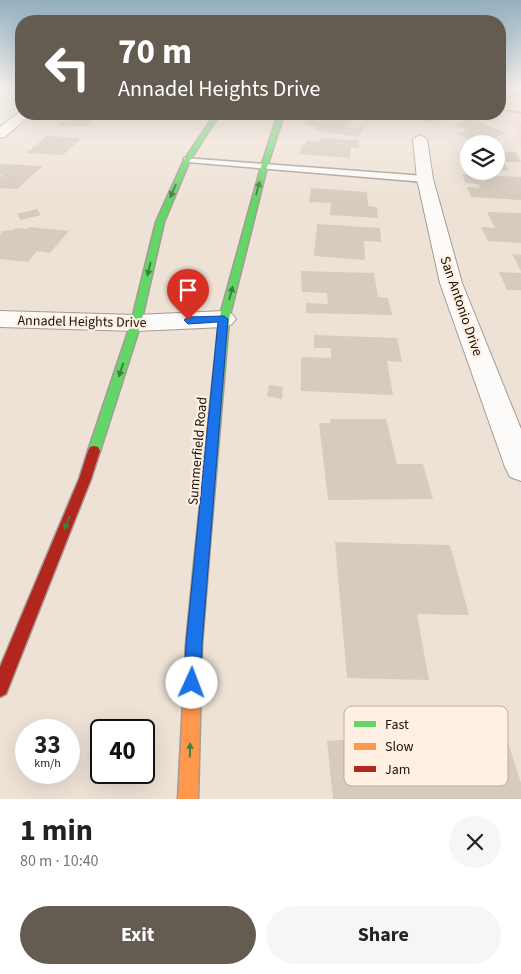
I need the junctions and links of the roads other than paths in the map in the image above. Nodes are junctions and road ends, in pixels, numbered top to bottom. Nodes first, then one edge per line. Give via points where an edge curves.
1 (210, 125) edge
2 (277, 125) edge
3 (420, 139) dead end
4 (187, 160) junction
5 (264, 167) junction
6 (425, 179) junction
7 (0, 318) edge
8 (224, 319) junction
9 (136, 323) junction
10 (521, 467) edge
11 (0, 688) edge
12 (188, 799) edge

1 - 4 street
2 - 5 street, Summerfield Road
3 - 6 street, San Antonio Drive
4 - 5 lane
4 -> 9 street via 160,222
5 - 6 lane
8 -> 5 street, Summerfield Road
6 - 10 street, San Antonio Drive via 451,283
7 - 9 street, Annadel Heights Drive
8 - 9 street, Annadel Heights Drive
12 -> 8 street, Summerfield Road via 194,644
9 -> 11 street via 85,479

